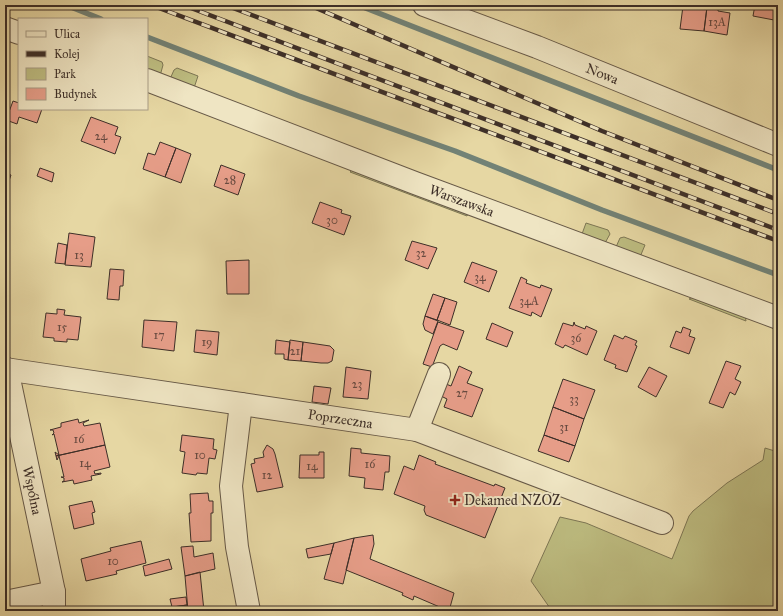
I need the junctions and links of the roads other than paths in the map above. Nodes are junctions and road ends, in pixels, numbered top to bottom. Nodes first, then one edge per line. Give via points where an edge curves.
1 (424, 5) edge
2 (5, 28) edge
3 (18, 33) edge
4 (148, 80) edge
5 (778, 145) edge
6 (778, 318) edge
7 (6, 369) edge
8 (440, 374) dead end
9 (241, 404) junction
10 (417, 430) junction
11 (662, 523) dead end
12 (5, 602) edge
13 (54, 602) edge
14 (249, 611) edge

1 - 5 street, Nowa via 537,47
2 - 3 street
4 - 6 street, Warszawska
7 - 9 street, Poprzeczna
7 - 13 street, Wspólna
8 - 10 street
9 - 10 street, Poprzeczna
9 - 14 street via 232,486 237,547
10 - 11 street, Poprzeczna
12 - 13 street

